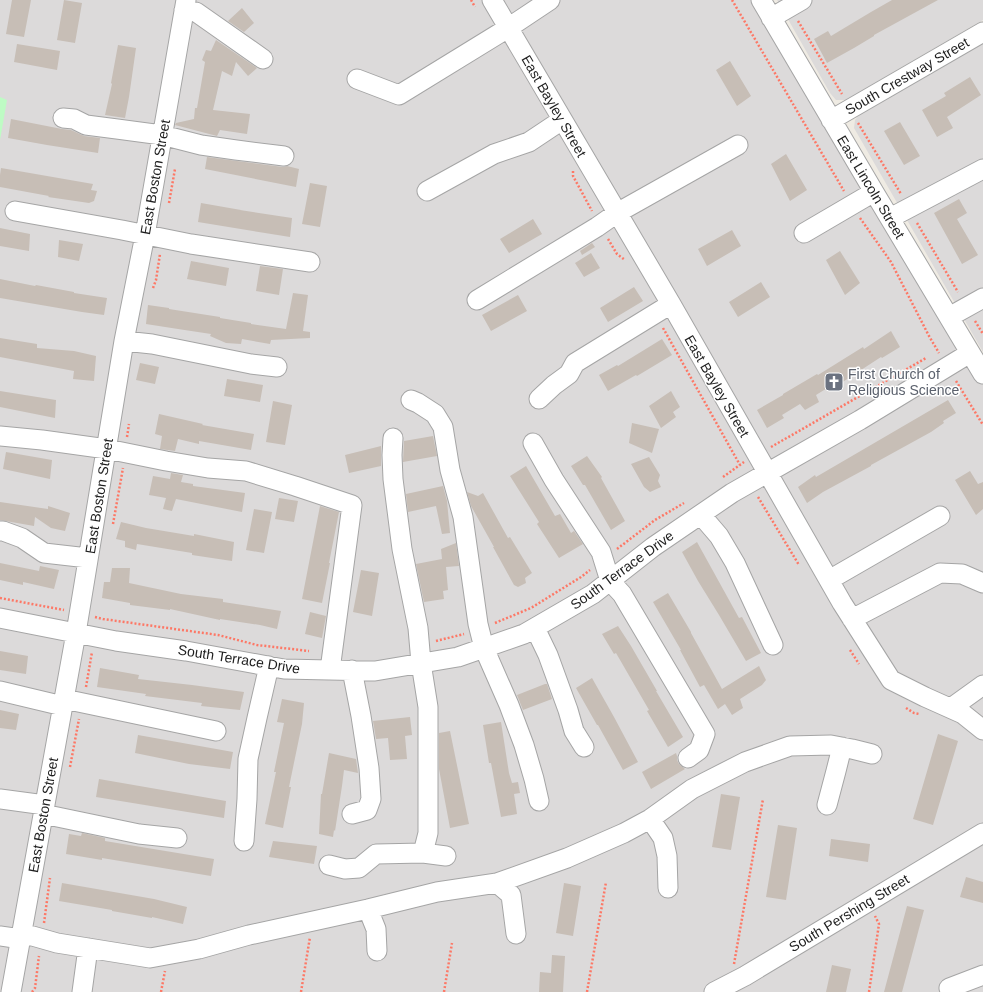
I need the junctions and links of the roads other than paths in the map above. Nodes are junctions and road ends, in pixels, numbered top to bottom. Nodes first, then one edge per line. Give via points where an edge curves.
1 (492, 0) edge
2 (550, 0) edge
3 (761, 0) edge
4 (796, 3) edge
5 (185, 5) edge
6 (771, 18) junction
7 (508, 28) junction
8 (983, 32) edge
9 (263, 59) dead end
10 (357, 79) dead end
11 (63, 118) dead end
12 (562, 120) junction
13 (832, 120) junction
14 (162, 135) junction
15 (738, 145) dead end
16 (284, 156) dead end
17 (983, 168) edge
18 (427, 191) dead end
19 (874, 192) junction
20 (15, 211) dead end
21 (617, 213) junction
22 (890, 218) junction
23 (804, 233) dead end
24 (145, 234) junction
25 (310, 262) dead end
26 (477, 300) dead end
27 (975, 302) edge
28 (671, 304) junction
29 (949, 317) junction
30 (124, 341) junction
31 (970, 353) junction
32 (277, 367) dead end
33 (983, 374) edge
34 (539, 399) dead end
35 (411, 400) dead end
36 (0, 436) edge
37 (393, 438) dead end
38 (533, 443) dead end
39 (106, 449) junction
40 (767, 473) junction
41 (701, 514) junction
42 (940, 516) dead end
43 (0, 531) edge
44 (88, 558) junction
45 (829, 580) junction
46 (610, 581) junction
47 (983, 584) edge
48 (0, 618) edge
49 (852, 619) junction
50 (535, 628) junction
51 (76, 633) junction
52 (773, 645) dead end
53 (484, 648) junction
54 (421, 663) junction
55 (269, 666) junction
56 (330, 670) junction
57 (352, 670) junction
58 (983, 685) edge
59 (0, 691) edge
60 (64, 702) junction
61 (951, 708) junction
62 (983, 730) edge
63 (216, 732) dead end
64 (584, 747) dead end
65 (842, 747) junction
66 (872, 754) dead end
67 (688, 758) dead end
68 (0, 799) edge
69 (539, 800) dead end
70 (827, 805) dead end
71 (44, 809) junction
72 (352, 814) dead end
73 (650, 819) junction
74 (983, 833) edge
75 (177, 838) dead end
76 (244, 840) dead end
77 (422, 853) junction
78 (446, 856) dead end
79 (329, 865) dead end
80 (497, 883) junction
81 (668, 888) dead end
82 (368, 909) junction
83 (516, 934) dead end
84 (0, 936) edge
85 (21, 936) junction
86 (88, 948) junction
87 (377, 951) dead end
88 (983, 975) edge
89 (722, 988) edge
90 (949, 988) dead end
91 (11, 992) edge
92 (82, 992) edge

1 - 7 street, East Bayley Street
2 - 7 street
3 - 6 street, East Lincoln Street
4 - 6 street
5 - 9 street
5 - 14 street, East Boston Street
6 - 13 street, East Lincoln Street
7 - 10 street via 399,95
7 - 12 street, East Bayley Street
8 - 13 street, South Crestway Street
11 - 14 street via 74,119 86,125
12 - 18 street via 529,142 494,154
12 - 21 street, East Bayley Street
13 - 19 street, East Lincoln Street
14 - 16 street via 215,147
14 - 24 street, East Boston Street
15 - 21 street
17 - 22 street
19 - 22 street, East Lincoln Street
19 - 23 street
20 - 24 street
21 - 26 street
21 - 28 street, East Bayley Street
22 - 29 street, East Lincoln Street
24 - 25 street via 191,244
24 - 30 street, East Boston Street
27 - 29 street
28 - 34 street via 575,363 568,374
28 - 40 street, East Bayley Street
29 - 31 street, East Lincoln Street
30 - 32 street
30 - 39 street, East Boston Street
31 - 33 street, East Lincoln Street
31 - 40 street, South Terrace Drive
35 - 53 street via 435,414 443,427 450,470 462,517
36 - 39 street
37 - 54 street via 393,479 402,549 418,628
38 - 46 street via 601,552
39 - 44 street, East Boston Street
39 - 56 street via 208,468 246,471 352,505
40 - 41 street, South Terrace Drive
40 - 45 street, East Bayley Street
41 - 46 street, South Terrace Drive
41 - 52 street via 719,536 735,563
42 - 45 street
43 - 44 street via 22,538 44,553
44 - 51 street, East Boston Street
45 - 49 street, East Bayley Street
46 - 50 street, South Terrace Drive
46 - 67 street via 622,594 705,734 699,750
47 - 49 street via 962,574 940,573
48 - 51 street, South Terrace Drive
49 - 61 street, East Bayley Street via 891,680
50 - 53 street, South Terrace Drive
50 - 64 street via 548,655 574,731
51 - 55 street, South Terrace Drive
51 - 60 street, East Boston Street
53 - 54 street, South Terrace Drive via 458,657
53 - 69 street via 524,745
54 - 57 street, South Terrace Drive via 375,671
54 - 77 street via 428,707 428,833
55 - 56 street, South Terrace Drive via 284,669
55 - 76 street via 248,759
56 - 57 street, South Terrace Drive
57 - 72 street via 368,761 371,799 367,810
58 - 61 street
59 - 60 street
60 - 63 street
60 - 71 street, East Boston Street
61 - 62 street, East Bayley Street
65 - 66 street
65 - 70 street
65 - 73 street via 790,746 746,762 692,789
68 - 71 street
71 - 75 street via 139,834
71 - 85 street, East Boston Street
73 - 80 street via 567,858
73 - 81 street via 663,838 667,856
74 - 89 street, South Pershing Street
77 - 78 street
77 - 79 street via 376,854 359,868 345,869
80 - 82 street via 437,892
80 - 83 street via 511,895
82 - 86 street via 150,958
82 - 87 street via 376,929
84 - 85 street
85 - 86 street
85 - 91 street, East Boston Street
86 - 92 street
88 - 90 street

